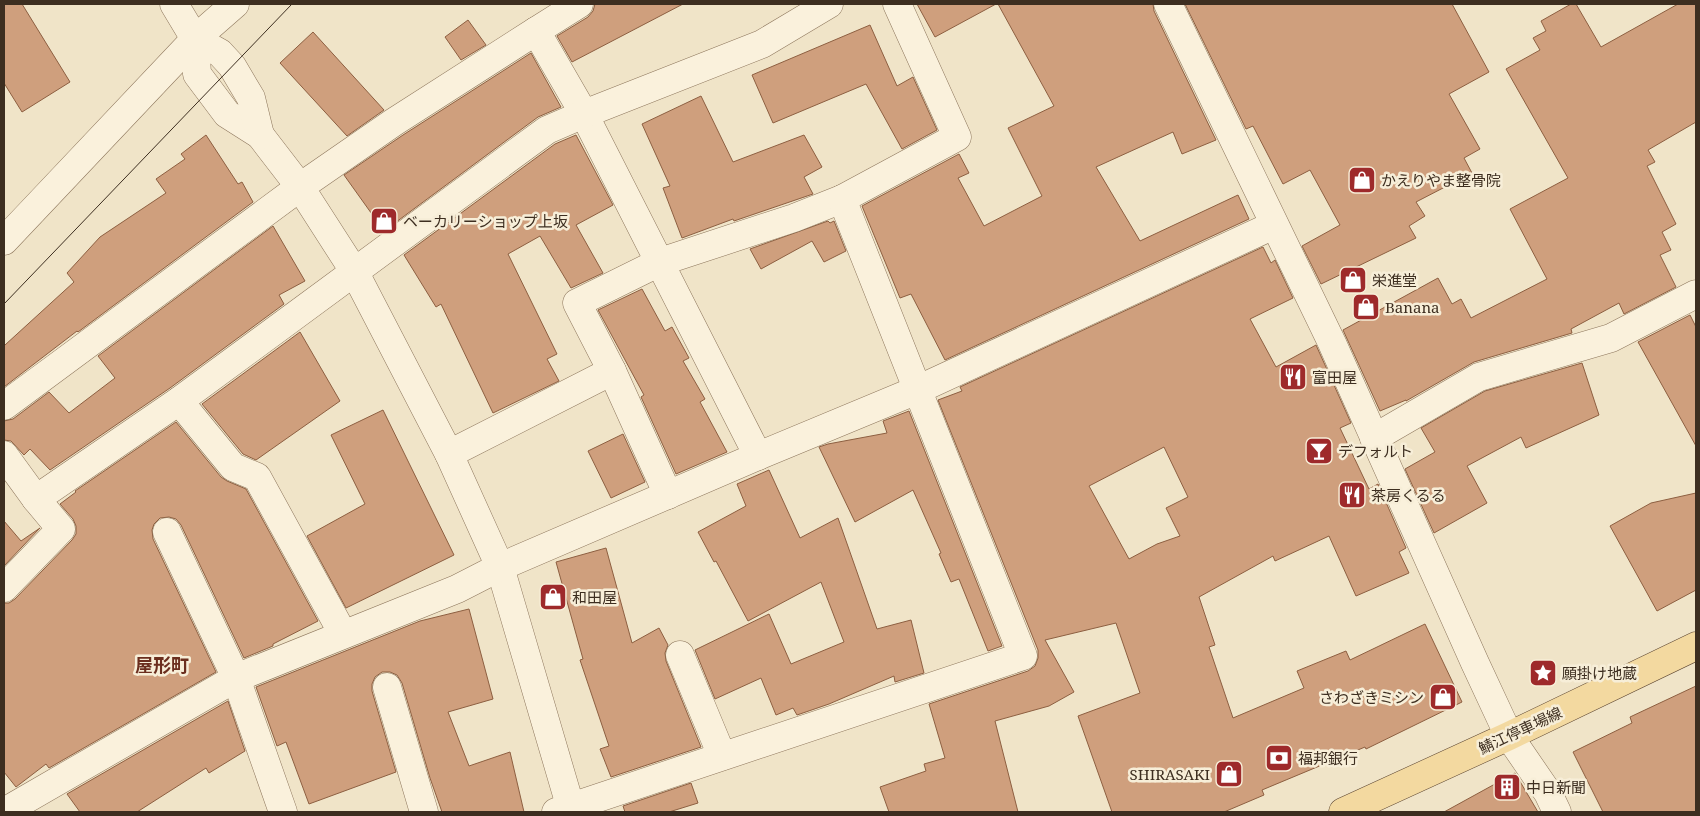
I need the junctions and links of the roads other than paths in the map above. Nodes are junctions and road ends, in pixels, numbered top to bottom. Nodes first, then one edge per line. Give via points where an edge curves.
1 (174, 4) edge
2 (235, 4) edge
3 (579, 4) edge
4 (829, 4) edge
5 (897, 4) edge
6 (1168, 4) edge
7 (536, 31) junction
8 (195, 39) junction
9 (584, 114) junction
10 (300, 187) junction
11 (842, 199) junction
12 (1274, 225) junction
13 (4, 240) edge
14 (660, 262) junction
15 (354, 271) junction
16 (1696, 294) edge
17 (612, 371) junction
18 (917, 390) junction
19 (179, 401) junction
20 (4, 406) edge
21 (1374, 438) junction
22 (449, 454) junction
23 (4, 455) edge
24 (758, 456) junction
25 (668, 495) junction
26 (36, 499) junction
27 (167, 532) dead end
28 (500, 567) junction
29 (4, 588) edge
30 (343, 634) junction
31 (1696, 646) edge
32 (680, 656) dead end
33 (236, 678) junction
34 (387, 687) dead end
35 (1509, 736) junction
36 (722, 756) junction
37 (11, 805) edge
38 (566, 810) edge
39 (283, 812) edge
40 (424, 812) edge
41 (1343, 812) edge
42 (1557, 812) edge

1 - 8 street
2 - 8 street
3 - 7 street
4 - 9 street via 762,44
5 - 11 street via 957,137
6 - 12 street
7 - 9 street
7 - 10 street
8 - 10 street via 220,53 232,66 251,98 260,135
8 - 13 street
9 - 14 street
9 - 15 street via 547,130
10 - 15 street
10 - 20 street
11 - 14 street
11 - 18 street
12 - 18 street
12 - 21 street
14 - 17 street via 577,303
14 - 24 street
15 - 19 street
15 - 22 street
16 - 21 street via 1610,338 1479,377
17 - 22 street
17 - 25 street
18 - 24 street
18 - 36 street via 1023,656
19 - 26 street
19 - 30 street via 233,467 257,477
21 - 35 street
22 - 28 street
23 - 26 street
24 - 25 street
25 - 28 street
26 - 29 street via 60,529
27 - 33 street
28 - 30 street via 457,589
28 - 38 street
30 - 33 street
31 - 35 main road, 鯖江停車場線
32 - 36 street
33 - 37 street
33 - 39 street
34 - 40 street
35 - 41 main road, 鯖江停車場線
35 - 42 street via 1548,793
36 - 38 street

